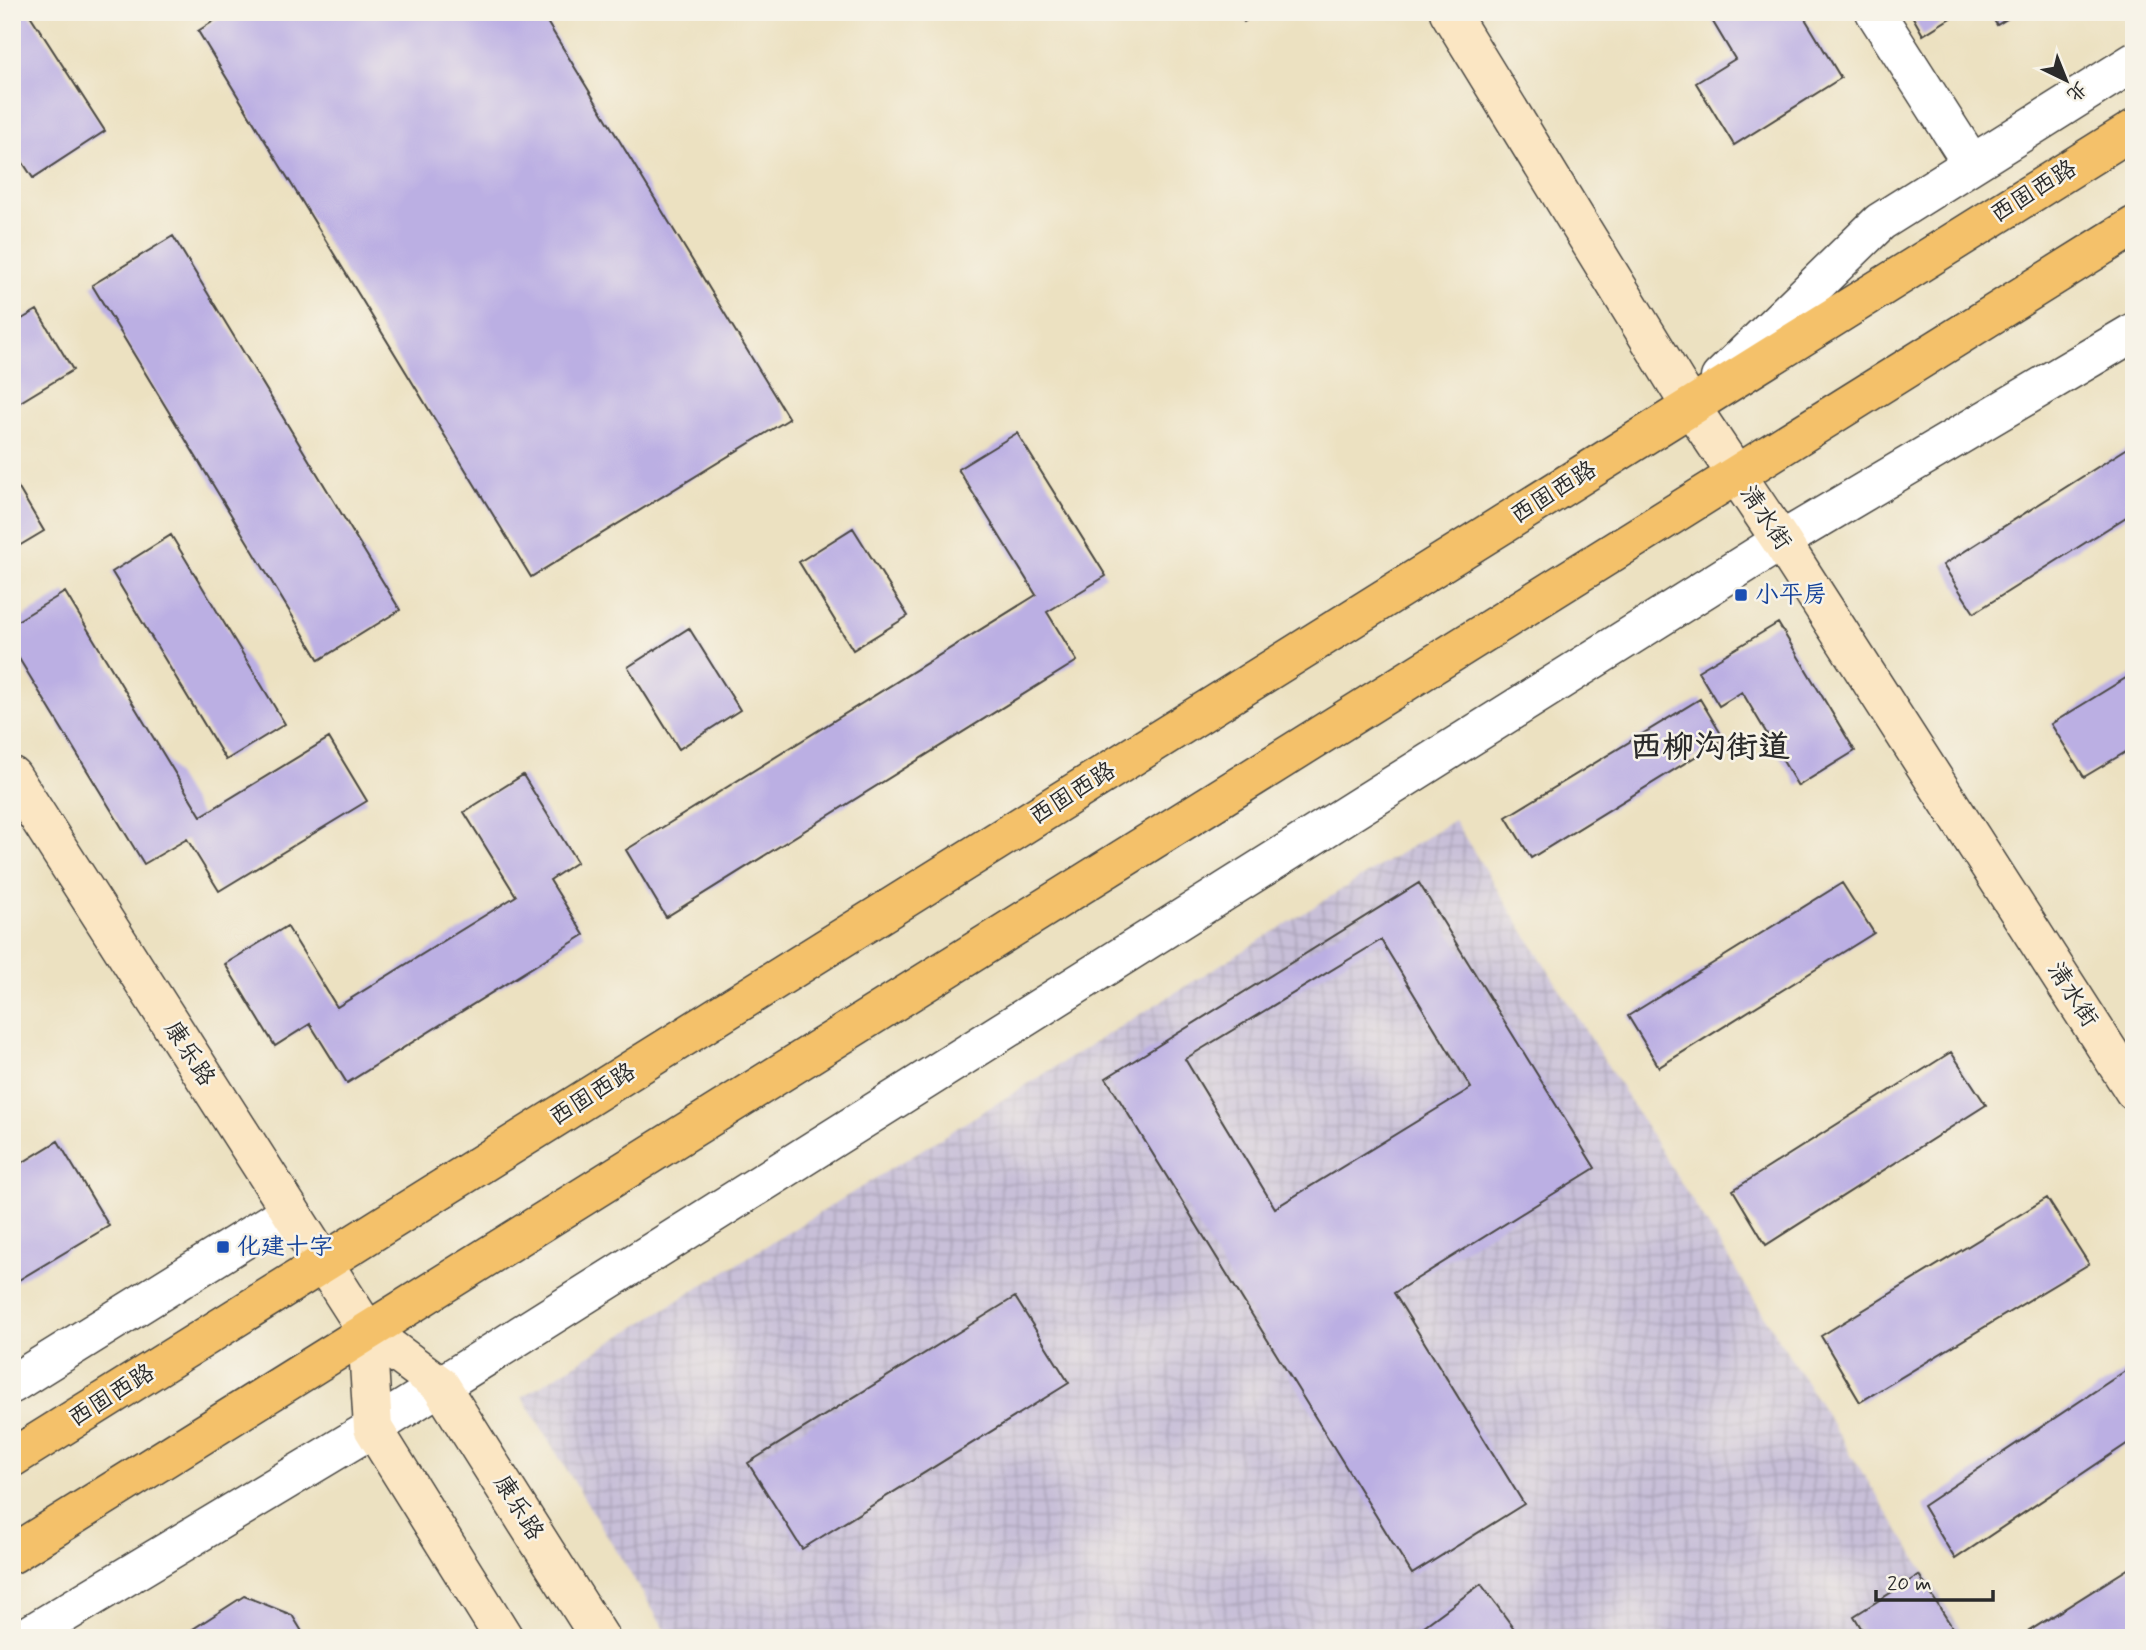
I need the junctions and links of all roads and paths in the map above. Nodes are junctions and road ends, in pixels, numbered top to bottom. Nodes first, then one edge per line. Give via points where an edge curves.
1 (1449, 12) edge
2 (1875, 12) edge
3 (2134, 62) edge
4 (2134, 129) edge
5 (1972, 164) junction
6 (2134, 226) edge
7 (2134, 332) edge
8 (1690, 407) junction
9 (1736, 474) junction
10 (1781, 541) junction
11 (12, 776) edge
12 (2134, 1091) edge
13 (290, 1211) junction
14 (323, 1263) junction
15 (367, 1331) junction
16 (12, 1384) edge
17 (440, 1385) junction
18 (373, 1428) junction
19 (12, 1458) edge
20 (12, 1554) edge
21 (24, 1638) edge
22 (504, 1638) edge
23 (600, 1638) edge

1 - 8 street, 清水街
2 - 5 street
3 - 5 street
4 - 8 main road, 西固西路
5 - 8 street via 1880,222
6 - 9 main road
7 - 10 street
8 - 9 street, 清水街
8 - 14 main road, 西固西路
9 - 10 street, 清水街
9 - 15 main road
10 - 12 street, 清水街
10 - 17 street
11 - 13 street, 康乐路
13 - 14 street, 康乐路
13 - 16 street
14 - 15 street, 康乐路
14 - 19 main road, 西固西路
15 - 17 street, 康乐路
15 - 18 street, 康乐路
15 - 20 main road
17 - 18 street
17 - 23 street, 康乐路
18 - 21 street
18 - 22 street, 康乐路

